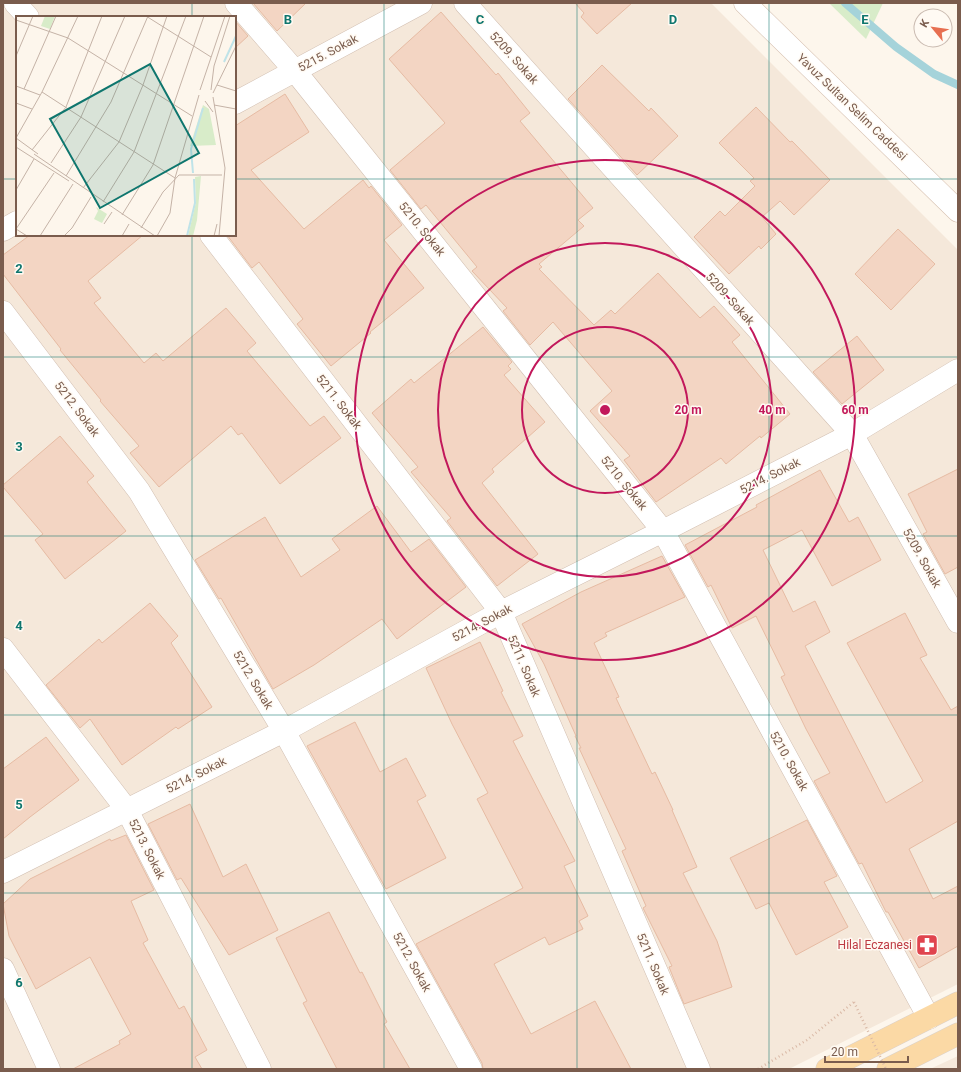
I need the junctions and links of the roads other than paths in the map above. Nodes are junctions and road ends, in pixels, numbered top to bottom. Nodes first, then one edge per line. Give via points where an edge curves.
1 (15, 3) edge
2 (236, 3) edge
3 (421, 3) edge
4 (465, 3) edge
5 (745, 3) edge
6 (27, 16) edge
7 (295, 71) junction
8 (236, 102) edge
9 (958, 211) edge
10 (16, 223) edge
11 (3, 230) edge
12 (212, 236) edge
13 (3, 312) edge
14 (958, 370) edge
15 (852, 434) junction
16 (663, 531) junction
17 (501, 612) junction
18 (958, 622) edge
19 (3, 649) edge
20 (284, 731) junction
21 (126, 810) junction
22 (3, 872) edge
23 (3, 969) edge
24 (958, 1003) edge
25 (929, 1018) junction
26 (958, 1034) edge
27 (49, 1069) edge
28 (260, 1069) edge
29 (471, 1069) edge
30 (699, 1069) edge
31 (828, 1069) edge
32 (887, 1069) edge

1 - 6 street
2 - 7 street, 5210. Sokak
3 - 7 street, 5215. Sokak
4 - 15 street, 5209. Sokak
5 - 9 street, Yavuz Sultan Selim Caddesi
7 - 8 street, 5215. Sokak
7 - 16 street, 5210. Sokak
10 - 11 street
12 - 17 street, 5211. Sokak
13 - 20 street, 5212. Sokak via 139,491
14 - 15 street, 5214. Sokak
15 - 16 street, 5214. Sokak
15 - 18 street, 5209. Sokak
16 - 17 street, 5214. Sokak
16 - 25 street, 5210. Sokak
17 - 20 street, 5214. Sokak
17 - 30 street, 5211. Sokak
19 - 21 street, 5213. Sokak
20 - 21 street, 5214. Sokak
20 - 29 street, 5212. Sokak
21 - 22 street, 5214. Sokak
21 - 28 street, 5213. Sokak
23 - 27 street
24 - 25 main road
25 - 31 main road
26 - 32 main road

